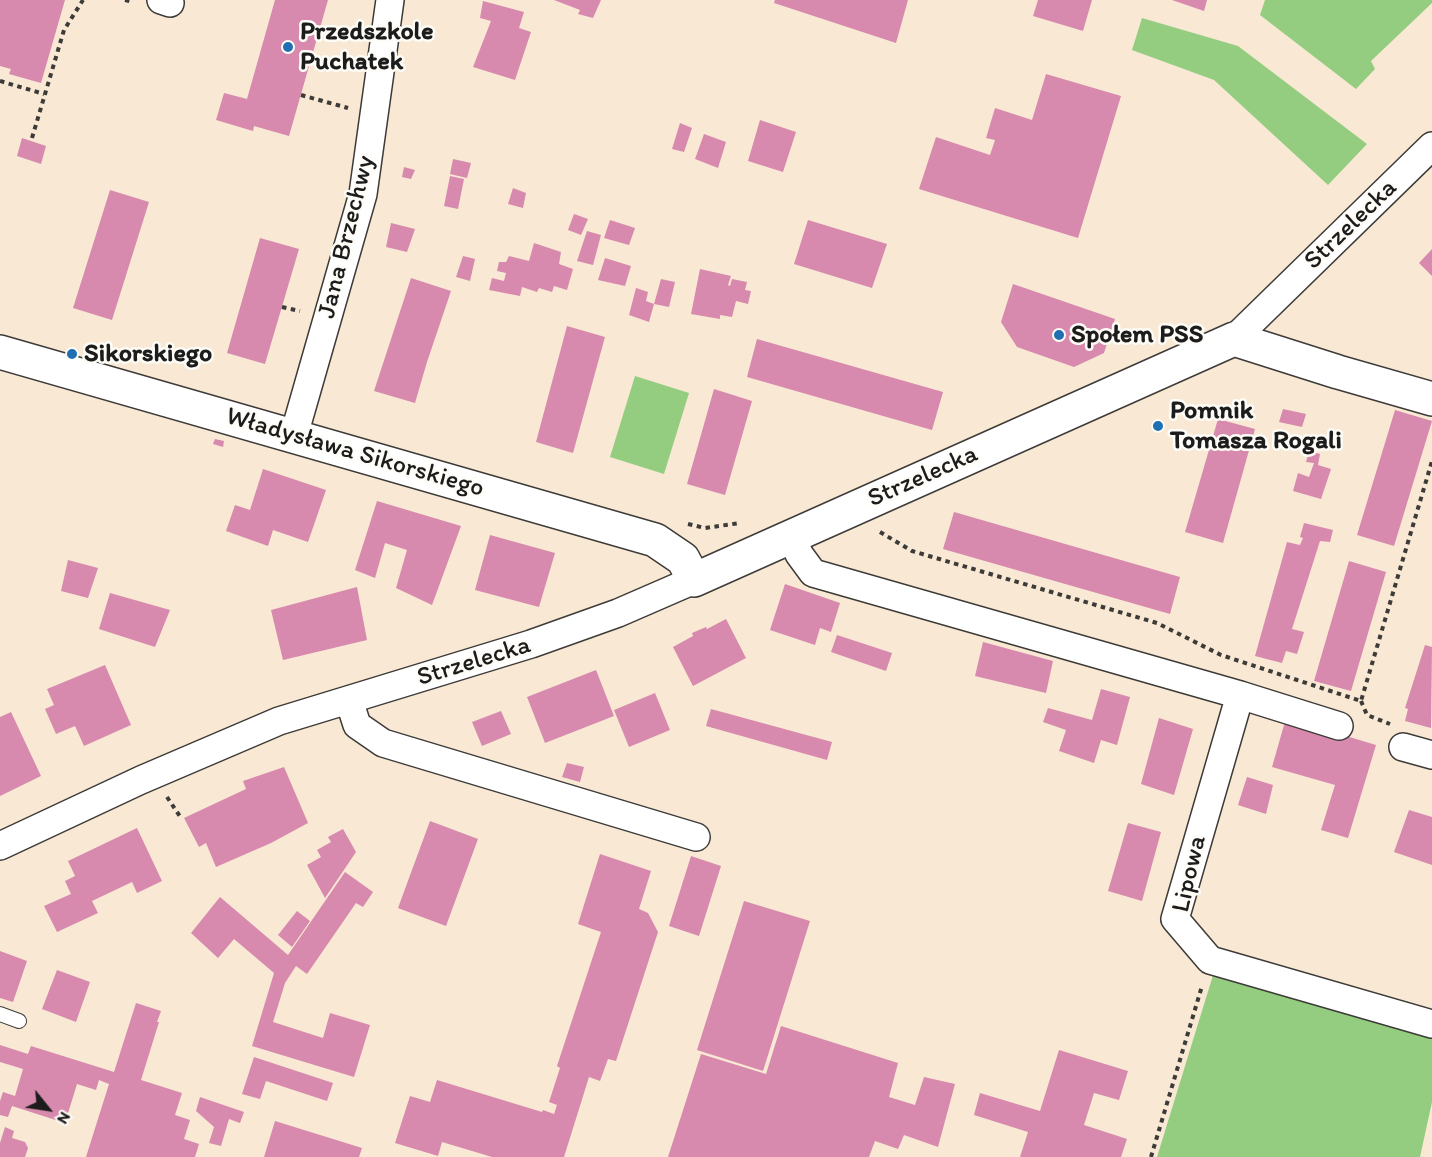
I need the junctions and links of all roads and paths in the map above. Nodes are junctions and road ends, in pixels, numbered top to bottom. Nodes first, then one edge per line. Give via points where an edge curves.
1 (82, 0) edge
2 (390, 0) edge
3 (0, 81) edge
4 (44, 94) junction
5 (301, 94) dead end
6 (351, 108) dead end
7 (32, 138) dead end
8 (1432, 146) edge
9 (282, 307) dead end
10 (302, 312) dead end
11 (1234, 339) junction
12 (0, 352) edge
13 (1432, 399) edge
14 (294, 435) junction
15 (1432, 461) edge
16 (683, 522) dead end
17 (747, 523) dead end
18 (792, 536) junction
19 (871, 536) dead end
20 (694, 580) junction
21 (1240, 695) junction
22 (349, 700) junction
23 (1339, 726) dead end
24 (1403, 747) dead end
25 (1432, 755) edge
26 (158, 797) dead end
27 (181, 818) dead end
28 (696, 837) dead end
29 (0, 846) edge
30 (1210, 960) junction
31 (0, 1014) edge
32 (20, 1021) dead end
33 (1432, 1024) edge
34 (1151, 1157) edge

1 - 4 path via 64,30
2 - 14 street, Jana Brzechwy via 363,194
3 - 4 path
4 - 7 path
5 - 6 path
8 - 11 street, Strzelecka
9 - 10 path
11 - 13 street
11 - 18 street, Strzelecka
12 - 14 street, Władysława Sikorskiego
14 - 20 street, Władysława Sikorskiego via 656,540 683,559
15 - 19 path via 1360,701 1221,655 1157,623 912,551 881,532
16 - 17 path via 705,528
18 - 20 street, Strzelecka
18 - 21 street via 798,554 813,573
20 - 22 street, Strzelecka via 531,644
21 - 23 street
21 - 30 street, Lipowa via 1175,919
22 - 28 street via 357,725 382,743
22 - 29 street, Strzelecka via 279,721
24 - 25 street
26 - 27 path via 165,794
30 - 33 street
30 - 34 path
31 - 32 lane

